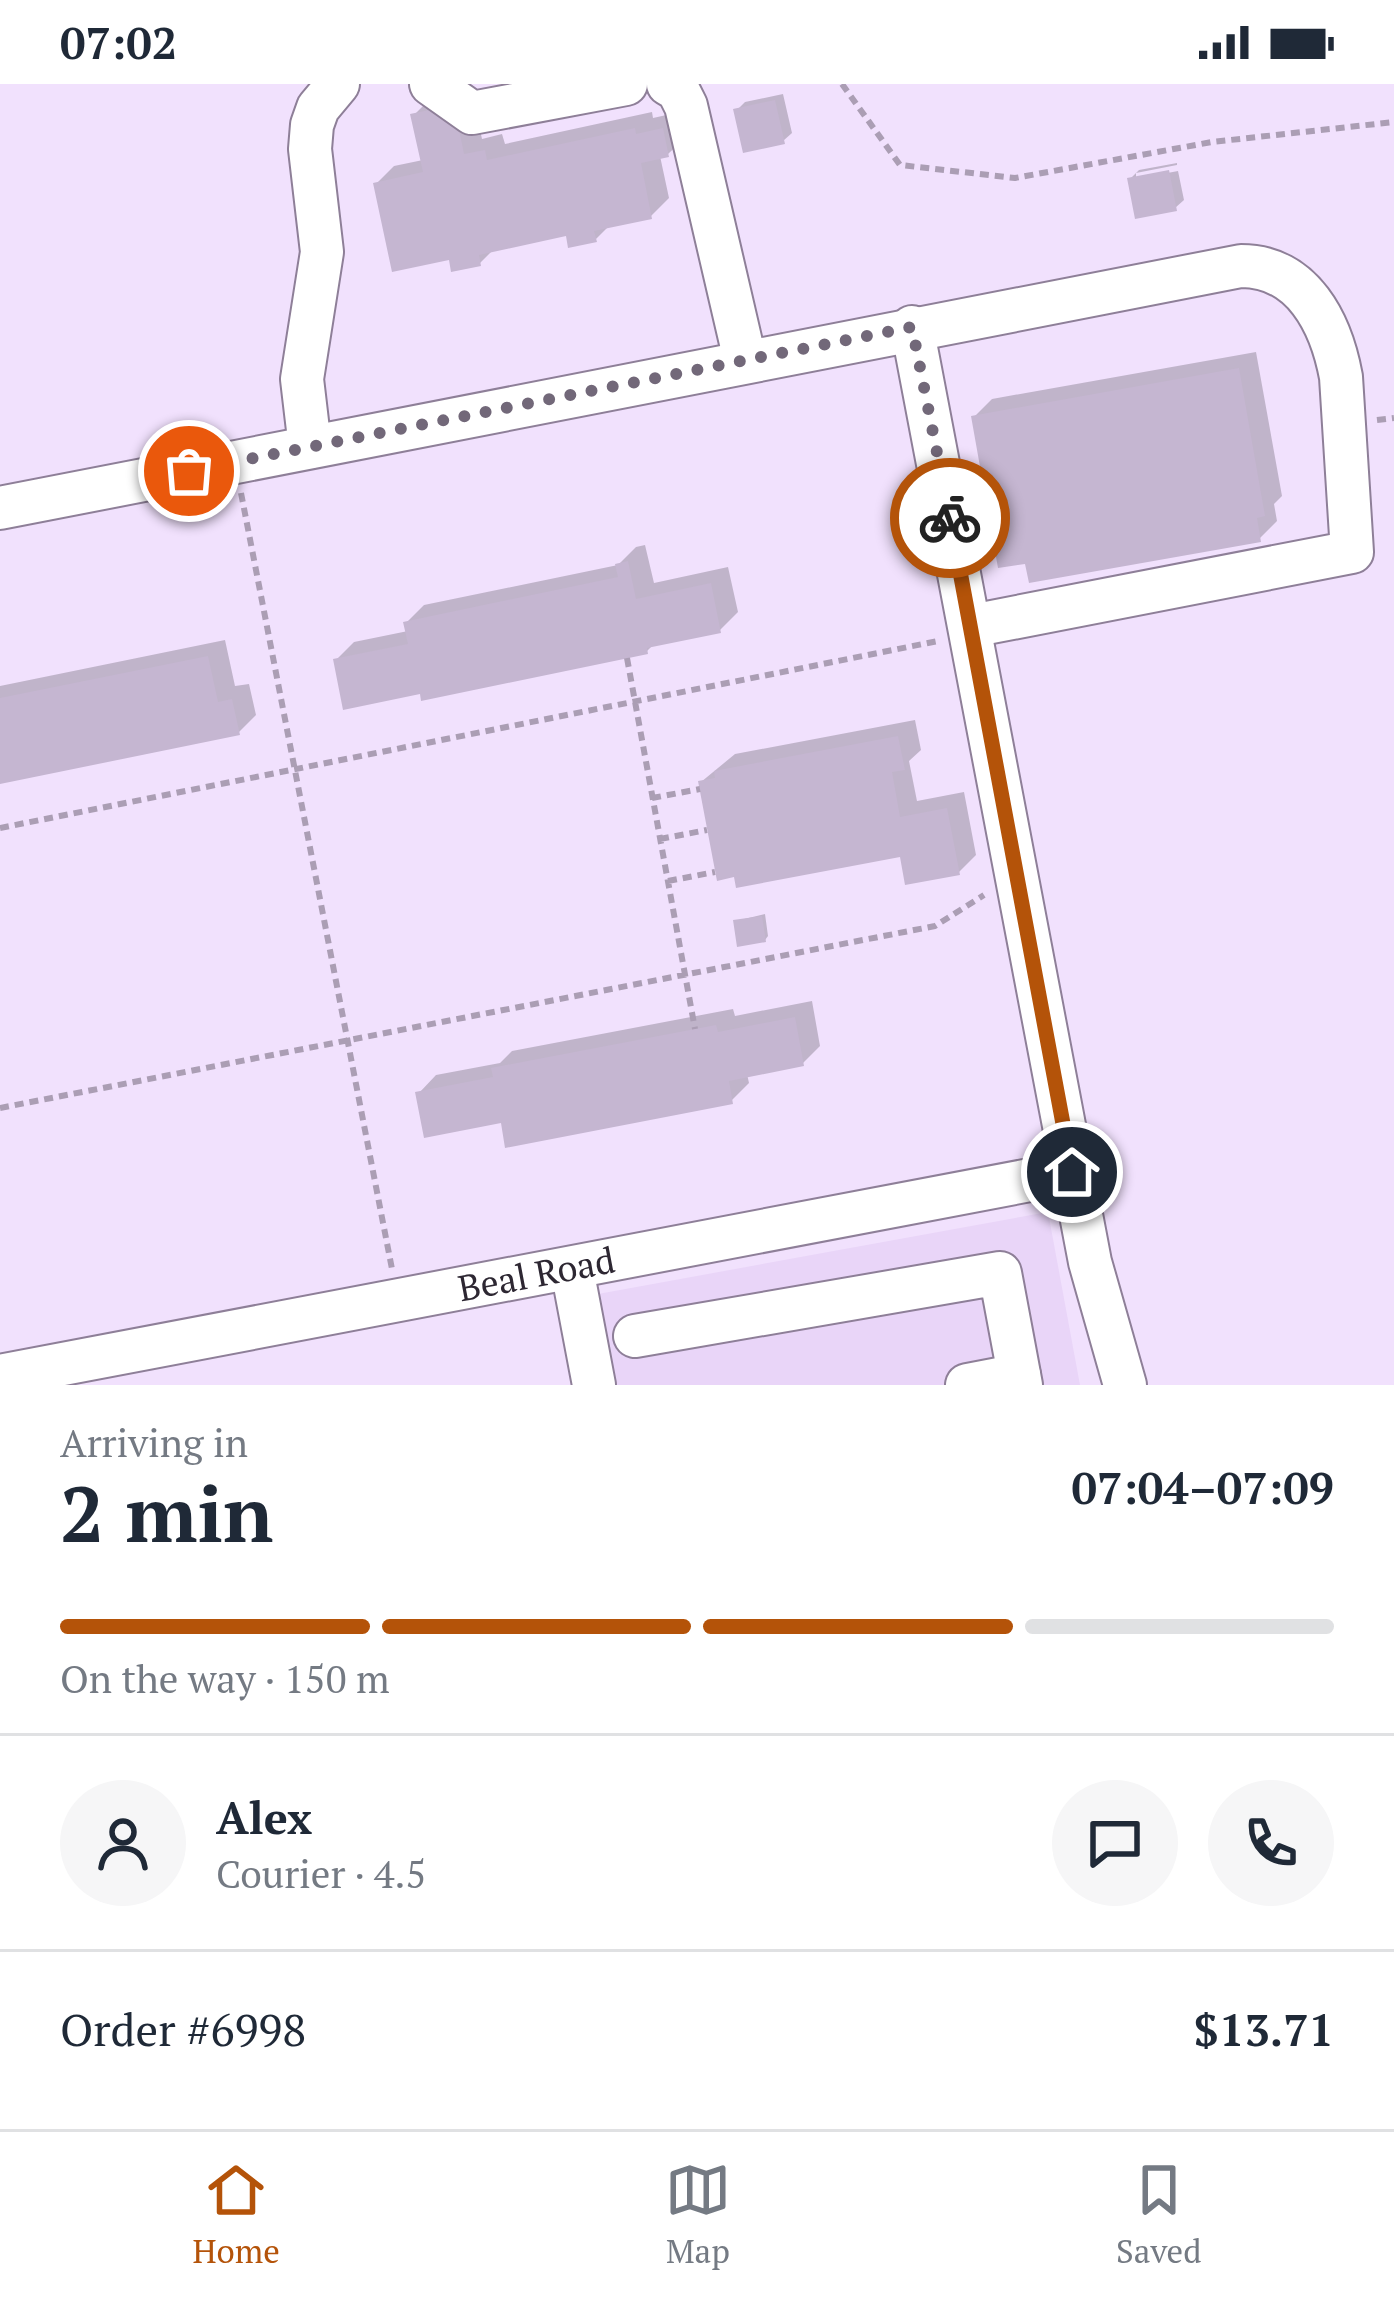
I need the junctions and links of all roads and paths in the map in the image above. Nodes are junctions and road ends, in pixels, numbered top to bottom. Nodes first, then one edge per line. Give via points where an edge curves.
1 (338, 84) edge
2 (431, 84) edge
3 (626, 84) edge
4 (668, 84) edge
5 (842, 84) edge
6 (1394, 122) edge
7 (912, 327) junction
8 (745, 360) junction
9 (310, 447) junction
10 (235, 461) junction
11 (0, 508) edge
12 (972, 630) junction
13 (627, 658) dead end
14 (635, 700) junction
15 (297, 768) junction
16 (700, 789) dead end
17 (652, 798) junction
18 (0, 828) edge
19 (707, 830) dead end
20 (660, 839) junction
21 (715, 872) dead end
22 (1017, 875) junction
23 (668, 881) junction
24 (685, 973) junction
25 (695, 1029) dead end
26 (349, 1039) junction
27 (0, 1105) edge
28 (1072, 1172) junction
29 (572, 1269) junction
30 (398, 1302) junction
31 (635, 1336) dead end
32 (0, 1376) edge
33 (1020, 1380) edge
34 (594, 1385) edge
35 (967, 1385) edge
36 (1126, 1385) edge

1 - 9 street via 319,107 310,149 322,252 302,379
2 - 3 street via 472,113
4 - 8 street via 686,106
5 - 6 path via 900,165 1015,178 1212,142
7 - 8 street
7 - 12 street
7 - 12 street via 1260,266 1316,306 1336,350 1352,552
8 - 9 street
9 - 10 street
10 - 11 street
10 - 15 path
12 - 14 path
12 - 22 street via 1002,702
13 - 14 path
14 - 15 path
14 - 17 path
15 - 18 path
15 - 26 path
16 - 17 path
17 - 20 path
19 - 20 path
20 - 23 path
21 - 23 path
22 - 24 path via 935,926
22 - 28 street via 1056,992
23 - 24 path
24 - 25 path
24 - 26 path
26 - 27 path
26 - 30 path
28 - 29 street, Beal Road
28 - 36 street
29 - 30 street, Beal Road
29 - 34 street
30 - 32 street, Beal Road
31 - 33 street via 1000,1273
33 - 35 street

